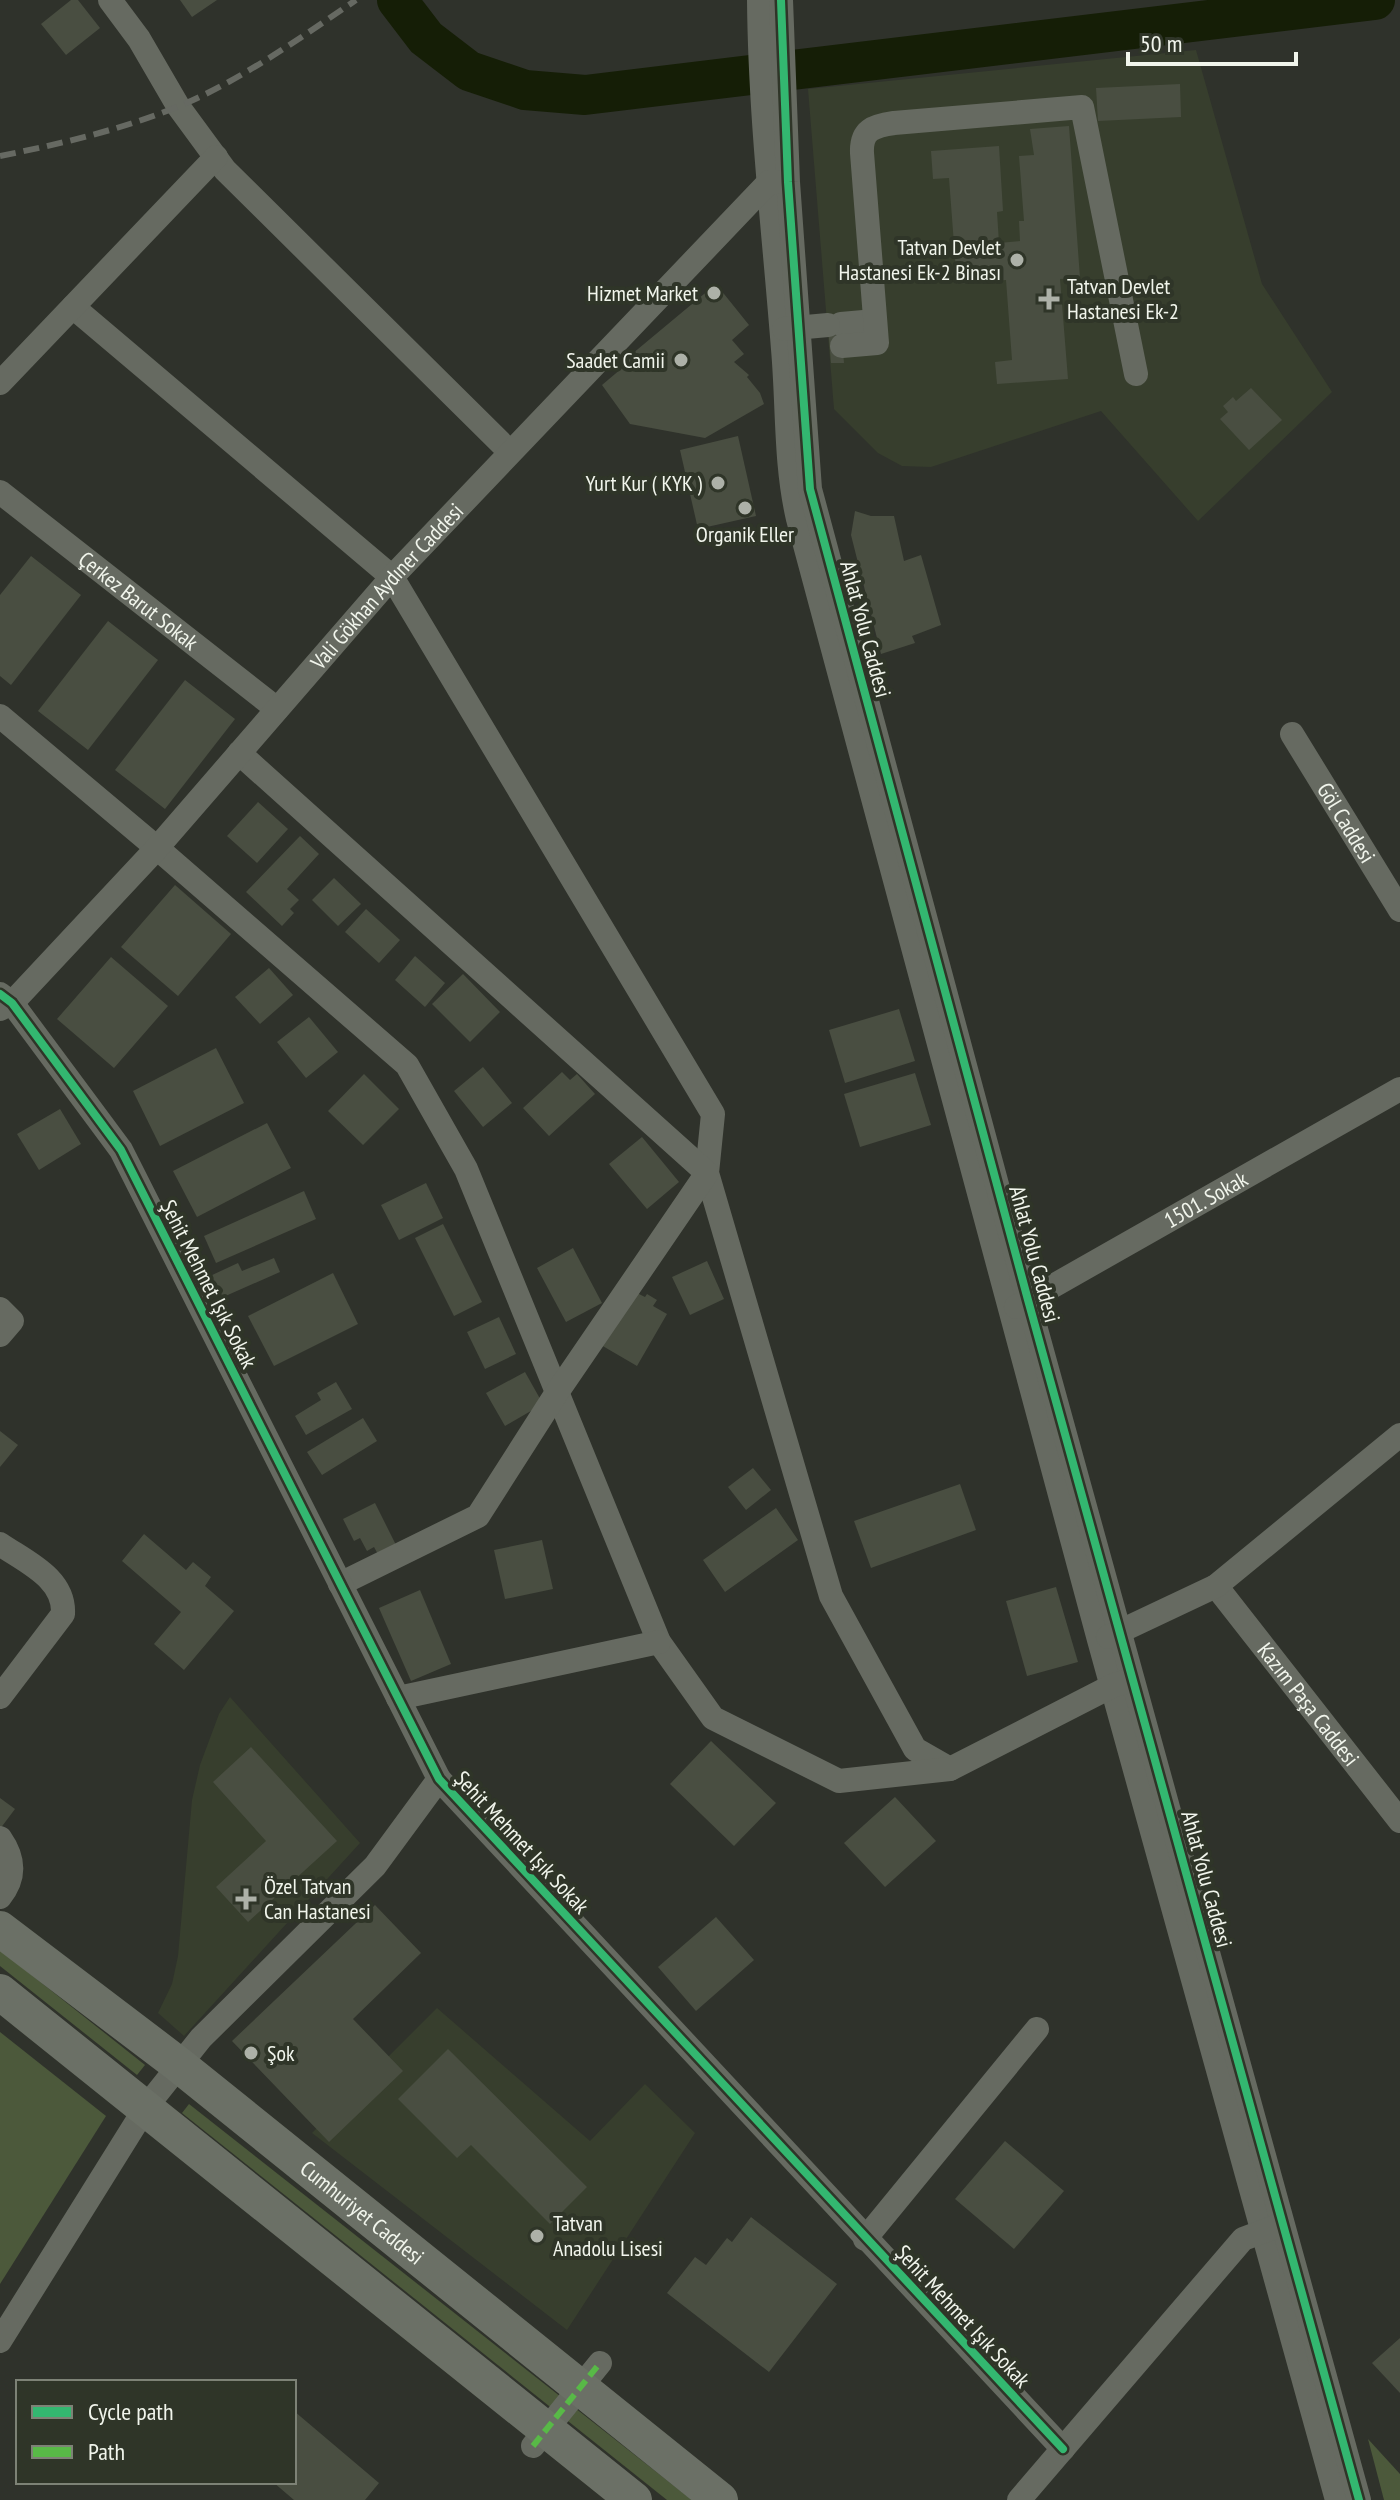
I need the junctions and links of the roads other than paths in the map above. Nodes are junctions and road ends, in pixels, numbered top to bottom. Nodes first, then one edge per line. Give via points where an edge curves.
1 (110, 0) edge
2 (759, 0) edge
3 (781, 0) edge
4 (770, 45) junction
5 (216, 157) junction
6 (778, 182) junction
7 (73, 307) junction
8 (791, 340) junction
9 (1136, 374) dead end
10 (0, 383) edge
11 (510, 452) junction
12 (0, 492) edge
13 (392, 577) junction
14 (277, 709) junction
15 (0, 716) edge
16 (1292, 734) dead end
17 (239, 753) junction
18 (157, 848) junction
19 (1400, 910) edge
20 (4, 1002) edge
21 (1400, 1089) edge
22 (707, 1173) junction
23 (1019, 1305) junction
24 (0, 1309) edge
25 (0, 1335) edge
26 (556, 1394) junction
27 (1400, 1435) edge
28 (0, 1544) edge
29 (340, 1584) junction
30 (1216, 1586) junction
31 (1110, 1636) junction
32 (659, 1642) junction
33 (1123, 1683) junction
34 (0, 1697) edge
35 (398, 1698) junction
36 (950, 1769) junction
37 (439, 1779) junction
38 (1400, 1821) edge
39 (0, 1838) edge
40 (0, 1897) edge
41 (0, 1929) edge
42 (0, 1992) edge
43 (1037, 2029) dead end
44 (179, 2065) junction
45 (146, 2107) junction
46 (1273, 2228) junction
47 (865, 2239) junction
48 (0, 2341) edge
49 (600, 2363) dead end
50 (533, 2446) dead end
51 (1063, 2449) junction
52 (634, 2500) edge
53 (720, 2500) edge
54 (1019, 2500) edge
55 (1337, 2500) edge
56 (1359, 2500) edge

1 - 5 street
2 - 4 street, Ahlat Yolu Caddesi
3 - 4 street, Ahlat Yolu Caddesi
4 - 6 street, Ahlat Yolu Caddesi
5 - 7 street
5 - 11 street
6 - 8 street, Ahlat Yolu Caddesi
6 - 11 street, Vali Gökhan Aydıner Caddesi
7 - 10 street
7 - 13 street
8 - 9 street via 835,335 877,343 862,153 866,132 894,123 1082,107
8 - 23 street, Ahlat Yolu Caddesi via 810,489 915,920
11 - 13 street, Vali Gökhan Aydıner Caddesi
12 - 14 street, Çerkez Barut Sokak
13 - 14 street, Vali Gökhan Aydıner Caddesi
13 - 22 street via 713,1114
14 - 17 street, Vali Gökhan Aydıner Caddesi
15 - 18 street
16 - 19 street, Göl Caddesi
17 - 18 street, Vali Gökhan Aydıner Caddesi
17 - 22 street
18 - 20 street, Vali Gökhan Aydıner Caddesi
18 - 26 street via 407,1065 466,1169
20 - 29 street, Şehit Mehmet Işık Sokak via 121,1150
21 - 23 street, 1501. Sokak
22 - 26 street
22 - 36 street via 831,1596 915,1749
23 - 31 street, Ahlat Yolu Caddesi
24 - 25 street via 12,1321
26 - 29 street via 478,1516
26 - 32 street
27 - 30 street
28 - 34 street via 49,1578 64,1599 63,1614
29 - 35 street, Şehit Mehmet Işık Sokak
30 - 31 street
30 - 38 street, Kazım Paşa Caddesi
31 - 33 street, Ahlat Yolu Caddesi
32 - 35 street
32 - 36 street via 713,1718 839,1781
33 - 36 street
33 - 46 street, Ahlat Yolu Caddesi
35 - 37 street, Şehit Mehmet Işık Sokak
37 - 44 street via 375,1866
37 - 47 street, Şehit Mehmet Işık Sokak
39 - 40 street via 11,1854 11,1883
41 - 44 highway, Cumhuriyet Caddesi
42 - 45 highway
43 - 47 street
44 - 45 street
44 - 53 highway, Cumhuriyet Caddesi
45 - 48 street
45 - 52 highway
46 - 51 street via 1243,2239
46 - 55 street, Ahlat Yolu Caddesi
46 - 56 street, Ahlat Yolu Caddesi
47 - 51 street, Şehit Mehmet Işık Sokak
49 - 50 street
51 - 54 street

